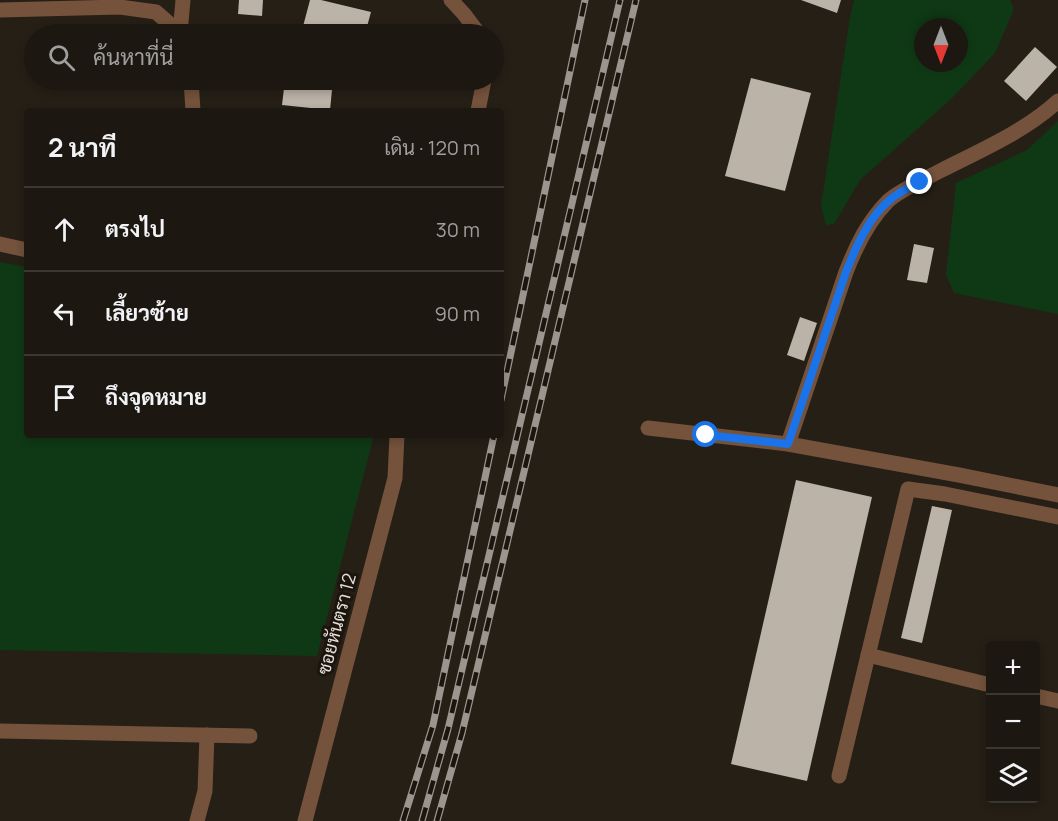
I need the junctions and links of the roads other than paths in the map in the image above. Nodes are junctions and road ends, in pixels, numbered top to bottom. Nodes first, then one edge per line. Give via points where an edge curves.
1 (183, 0) edge
2 (451, 0) edge
3 (0, 10) edge
4 (170, 24) edge
5 (182, 24) edge
6 (471, 24) edge
7 (191, 90) edge
8 (482, 90) edge
9 (1058, 101) edge
10 (192, 108) edge
11 (479, 108) edge
12 (0, 244) edge
13 (24, 249) edge
14 (648, 428) dead end
15 (397, 438) edge
16 (788, 444) junction
17 (1058, 495) edge
18 (1058, 517) edge
19 (868, 655) junction
20 (986, 684) edge
21 (1040, 697) edge
22 (1058, 701) edge
23 (0, 730) edge
24 (207, 735) junction
25 (250, 736) dead end
26 (839, 776) dead end
27 (197, 821) edge
28 (305, 821) edge

1 - 5 street
2 - 6 street
3 - 4 street via 120,7 156,12
7 - 10 street
8 - 11 street
9 - 16 street via 1016,132 890,200 871,221 846,272
12 - 13 street
14 - 16 street
15 - 28 street, ซอยหันตรา 12 via 395,478
16 - 17 street
18 - 19 street via 908,489
19 - 20 street
19 - 26 street
21 - 22 street
23 - 24 street
24 - 25 street
24 - 27 street via 205,791

